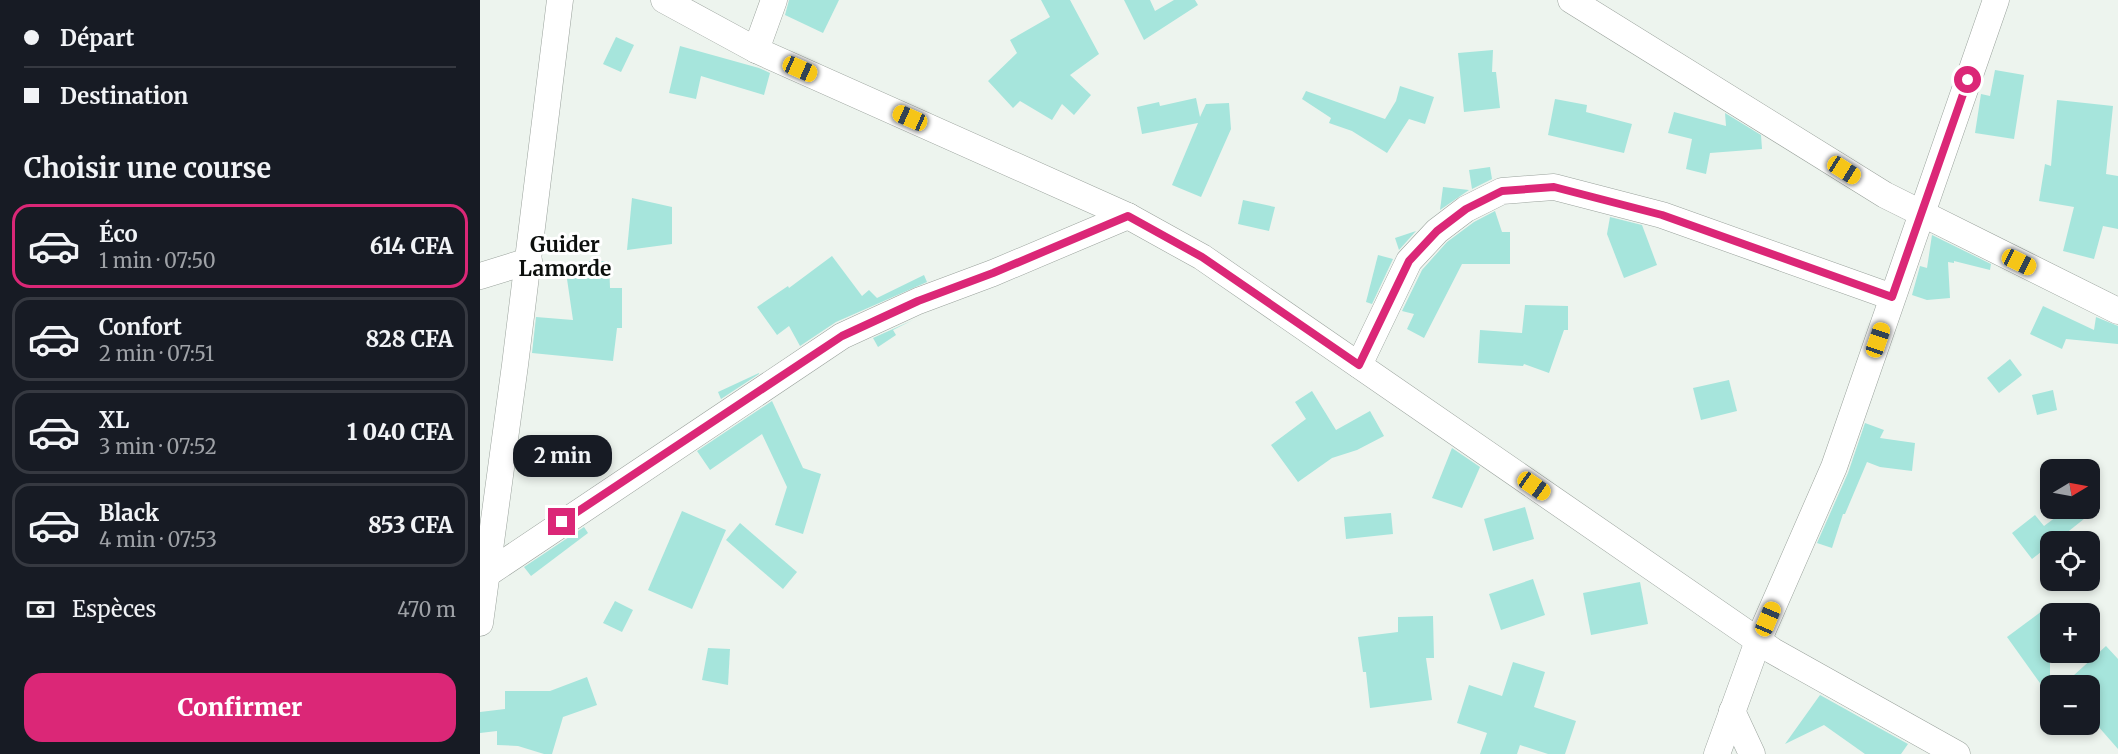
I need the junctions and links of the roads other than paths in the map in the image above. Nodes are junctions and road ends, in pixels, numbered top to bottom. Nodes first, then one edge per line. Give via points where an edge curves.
1 (560, 0) edge
2 (664, 0) edge
3 (774, 0) edge
4 (1571, 0) edge
5 (2016, 0) edge
6 (1993, 7) edge
7 (756, 50) junction
8 (1921, 214) junction
9 (1128, 216) junction
10 (529, 261) junction
11 (480, 276) edge
12 (1892, 297) junction
13 (2118, 311) edge
14 (1359, 365) junction
15 (487, 574) junction
16 (480, 623) edge
17 (1758, 641) junction
18 (1732, 711) junction
19 (1717, 754) edge
20 (1752, 754) edge
21 (1957, 754) edge

1 - 10 street
2 - 7 street
3 - 7 street
4 - 8 street via 1884,195
5 - 6 street
6 - 8 street
7 - 9 street
8 - 12 street
8 - 13 street
9 - 14 street via 1202,257
9 - 15 street via 842,336
10 - 11 street
10 - 15 street
12 - 14 street via 1662,215 1554,187 1502,191 1466,209 1437,231 1409,261
12 - 17 street via 1834,467
14 - 17 street
15 - 16 street
17 - 18 street
17 - 21 street
18 - 19 street
18 - 20 street

